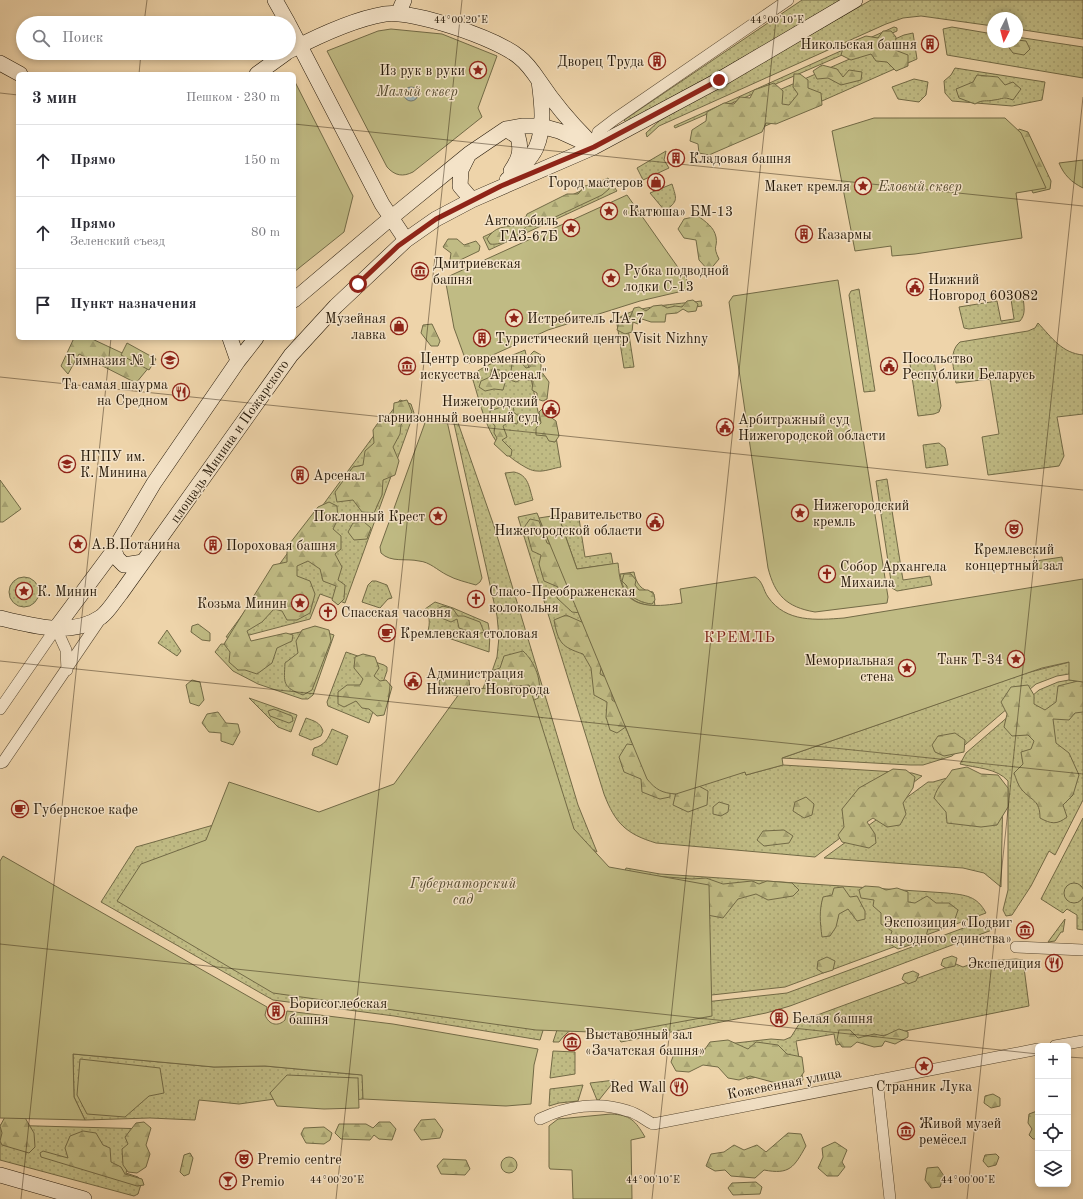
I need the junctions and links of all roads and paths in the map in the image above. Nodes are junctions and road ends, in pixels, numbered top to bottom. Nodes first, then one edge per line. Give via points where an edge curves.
1 (275, 0) edge
2 (788, 0) edge
3 (855, 0) edge
4 (401, 7) edge
5 (284, 16) edge
6 (296, 47) edge
7 (296, 50) edge
8 (276, 60) edge
9 (0, 63) edge
10 (16, 72) edge
11 (260, 72) edge
12 (539, 82) junction
13 (541, 126) junction
14 (506, 129) junction
15 (594, 147) junction
16 (469, 154) junction
17 (501, 186) junction
18 (472, 200) junction
19 (392, 217) junction
20 (406, 240) junction
21 (296, 298) edge
22 (231, 340) edge
23 (254, 340) edge
24 (238, 361) junction
25 (114, 550) junction
26 (143, 562) junction
27 (103, 616) junction
28 (0, 618) edge
29 (56, 628) junction
30 (67, 670) junction
31 (0, 709) edge
32 (0, 763) edge
33 (1016, 947) dead end
34 (1083, 950) edge
35 (1083, 1040) edge
36 (1069, 1043) edge
37 (1035, 1050) edge
38 (877, 1080) junction
39 (540, 1119) dead end
40 (0, 1175) edge
41 (84, 1199) edge
42 (890, 1199) edge

1 - 5 street
2 - 15 street via 615,119 598,132
3 - 15 street via 719,80
4 - 6 street, площадь Минина и Пожарского via 316,37
4 - 12 street, площадь Минина и Пожарского via 501,44 520,57
7 - 19 street via 382,204
8 - 11 street
9 - 10 street
12 - 13 street, площадь Минина и Пожарского via 543,111
12 - 15 street, площадь Минина и Пожарского
13 - 14 street
13 - 15 street
13 - 17 street, площадь Минина и Пожарского via 536,148 528,160
14 - 16 street
14 - 17 street via 518,137 521,148 519,159
15 - 17 street, площадь Минина и Пожарского
16 - 18 street via 461,170 460,186
16 - 19 street
17 - 18 street, площадь Минина и Пожарского
18 - 20 street, площадь Минина и Пожарского via 436,219
19 - 20 street
19 - 21 street
20 - 26 street, площадь Минина и Пожарского via 336,306 291,355
22 - 24 street
23 - 24 street
24 - 25 street via 154,483
25 - 26 street via 124,566
25 - 29 street
26 - 27 street, площадь Минина и Пожарского
27 - 29 street, площадь Минина и Пожарского via 86,625
27 - 30 street, площадь Минина и Пожарского
28 - 29 street, площадь Минина и Пожарского
29 - 30 street via 66,650
29 - 31 street
30 - 32 street, площадь Минина и Пожарского
33 - 34 street
35 - 36 street
37 - 38 street, Кожевенная улица
38 - 39 street, Кожевенная улица via 653,1124 630,1111 610,1106 558,1111
38 - 42 street
40 - 41 street

